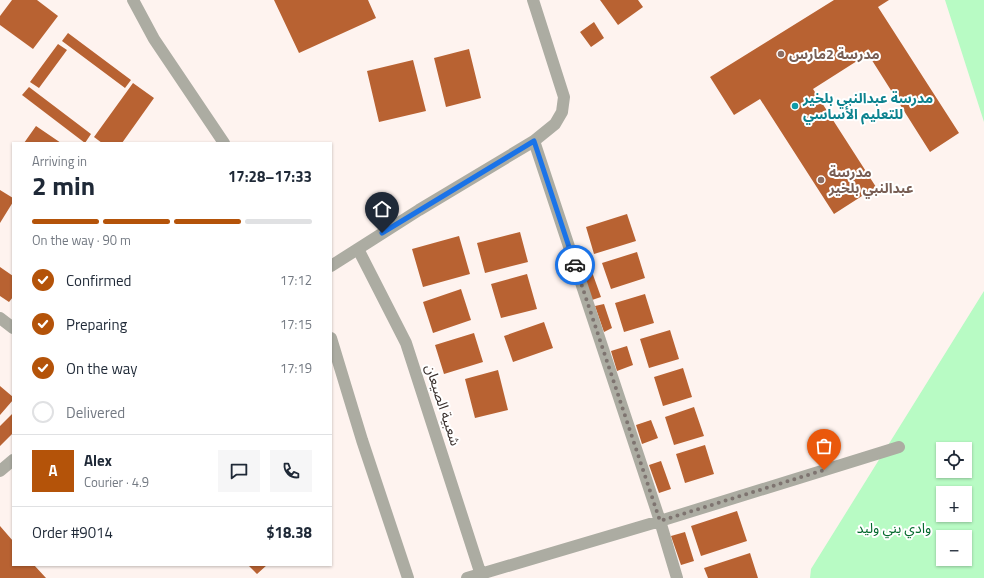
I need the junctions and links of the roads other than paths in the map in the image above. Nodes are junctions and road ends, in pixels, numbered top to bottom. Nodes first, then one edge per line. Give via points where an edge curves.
1 (133, 0) edge
2 (532, 0) edge
3 (534, 141) junction
4 (223, 142) edge
5 (358, 249) junction
6 (332, 265) edge
7 (0, 318) edge
8 (12, 327) edge
9 (332, 341) edge
10 (898, 447) dead end
11 (12, 461) edge
12 (0, 471) edge
13 (660, 521) junction
14 (481, 576) edge
15 (408, 578) edge
16 (467, 578) edge
17 (677, 578) edge

1 - 4 street via 154,39
2 - 3 street via 564,97 562,112 555,124
3 - 5 street
3 - 13 street
5 - 6 street
5 - 14 street, شعبية الصيعان via 406,343
7 - 8 street
9 - 15 street
10 - 13 street
11 - 12 street
13 - 14 street
13 - 17 street
14 - 16 street

